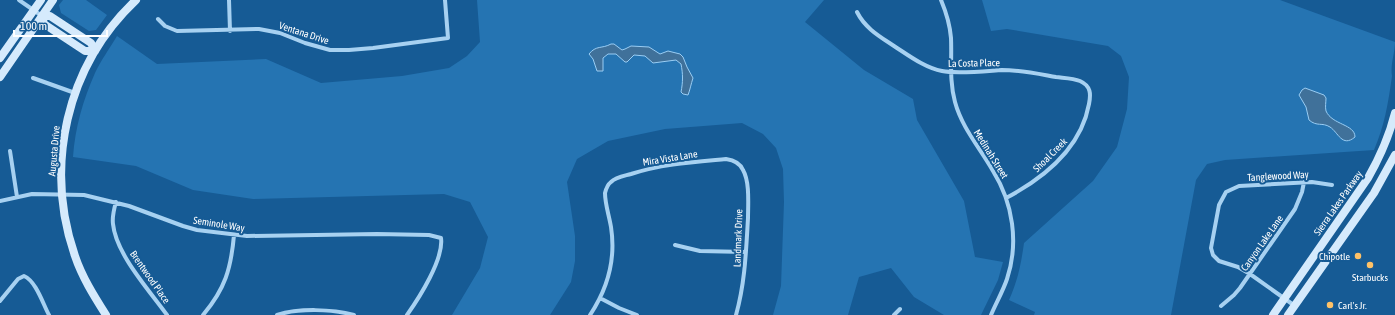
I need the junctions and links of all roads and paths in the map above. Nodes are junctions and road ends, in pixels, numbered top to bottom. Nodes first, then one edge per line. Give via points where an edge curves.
1 (19, 0) edge
2 (40, 0) edge
3 (54, 0) edge
4 (136, 0) edge
5 (229, 0) edge
6 (445, 0) edge
7 (942, 0) edge
8 (33, 10) junction
9 (857, 12) dead end
10 (42, 16) junction
11 (158, 19) dead end
12 (230, 31) junction
13 (95, 51) junction
14 (0, 58) edge
15 (950, 72) junction
16 (0, 77) edge
17 (33, 78) dead end
18 (1087, 86) joint
19 (76, 93) junction
20 (1395, 113) edge
21 (10, 151) dead end
22 (1395, 155) edge
23 (737, 163) joint
24 (1304, 182) junction
25 (1332, 185) dead end
26 (62, 195) junction
27 (17, 197) junction
28 (1006, 198) junction
29 (0, 201) edge
30 (116, 202) junction
31 (234, 235) junction
32 (675, 246) dead end
33 (746, 252) junction
34 (1250, 274) junction
35 (600, 298) junction
36 (1284, 298) junction
37 (0, 301) edge
38 (1220, 306) dead end
39 (1295, 306) junction
40 (900, 309) dead end
41 (49, 315) edge
42 (106, 315) edge
43 (166, 315) edge
44 (203, 315) edge
45 (277, 315) edge
46 (354, 315) edge
47 (407, 315) edge
48 (590, 315) edge
49 (637, 315) edge
50 (736, 315) edge
51 (894, 315) edge
52 (991, 315) edge
53 (1272, 315) edge
54 (1288, 315) edge

1 - 8 street
2 - 8 street
3 - 10 street
4 - 13 street, Augusta Drive via 112,26
5 - 12 street
6 - 12 street, Ventana Drive via 448,38 330,50 270,30
7 - 15 street, Medinah Street via 950,32
8 - 10 street
8 - 14 street
9 - 15 street, La Costa Place via 868,28 894,46 929,66
10 - 13 street via 50,16 91,43
10 - 16 street
11 - 12 street, Ventana Drive via 165,26 177,31
13 - 19 street, Augusta Drive
15 - 18 street, La Costa Place via 1019,71 1077,80
15 - 28 street, Medinah Street via 960,117 997,177
17 - 19 street
18 - 28 street, Shoal Creek via 1091,96 1088,113 1073,145 1035,181
19 - 26 street, Augusta Drive via 62,149
20 - 36 street, Sierra Lakes Parkway via 1381,156 1368,178
21 - 27 street
22 - 39 street via 1374,193
23 - 33 street, Landmark Drive via 744,172 747,188
23 - 35 street, Mira Vista Lane via 726,159 663,166 611,182 605,196 611,227 612,252 610,270
24 - 25 street, Tanglewood Way
24 - 34 street, Canyon Lake Lane via 1295,209
24 - 34 street, Tanglewood Way via 1239,186 1226,192 1219,205 1211,248 1213,256
26 - 27 street, Seminole Way via 32,194
26 - 30 street, Seminole Way via 84,195
26 - 42 street, Augusta Drive via 67,227 76,258
27 - 29 street, Seminole Way
28 - 52 street, Medinah Street via 1011,215 1013,256 1005,285
30 - 31 street, Seminole Way via 183,226
30 - 43 street, Brentwood Place via 113,224 121,249
31 - 44 street via 231,262 224,286
31 - 47 street, Seminole Way via 377,234 429,235 441,238 442,246 429,280
32 - 33 street via 691,250
33 - 50 street, Landmark Drive via 743,285
34 - 36 street
34 - 38 street, Canyon Lake Lane via 1234,295
35 - 48 street
35 - 49 street
36 - 39 street
36 - 53 street, Sierra Lakes Parkway
37 - 41 street via 18,279 24,276 33,282
39 - 54 street
40 - 51 street
45 - 46 street via 327,311

